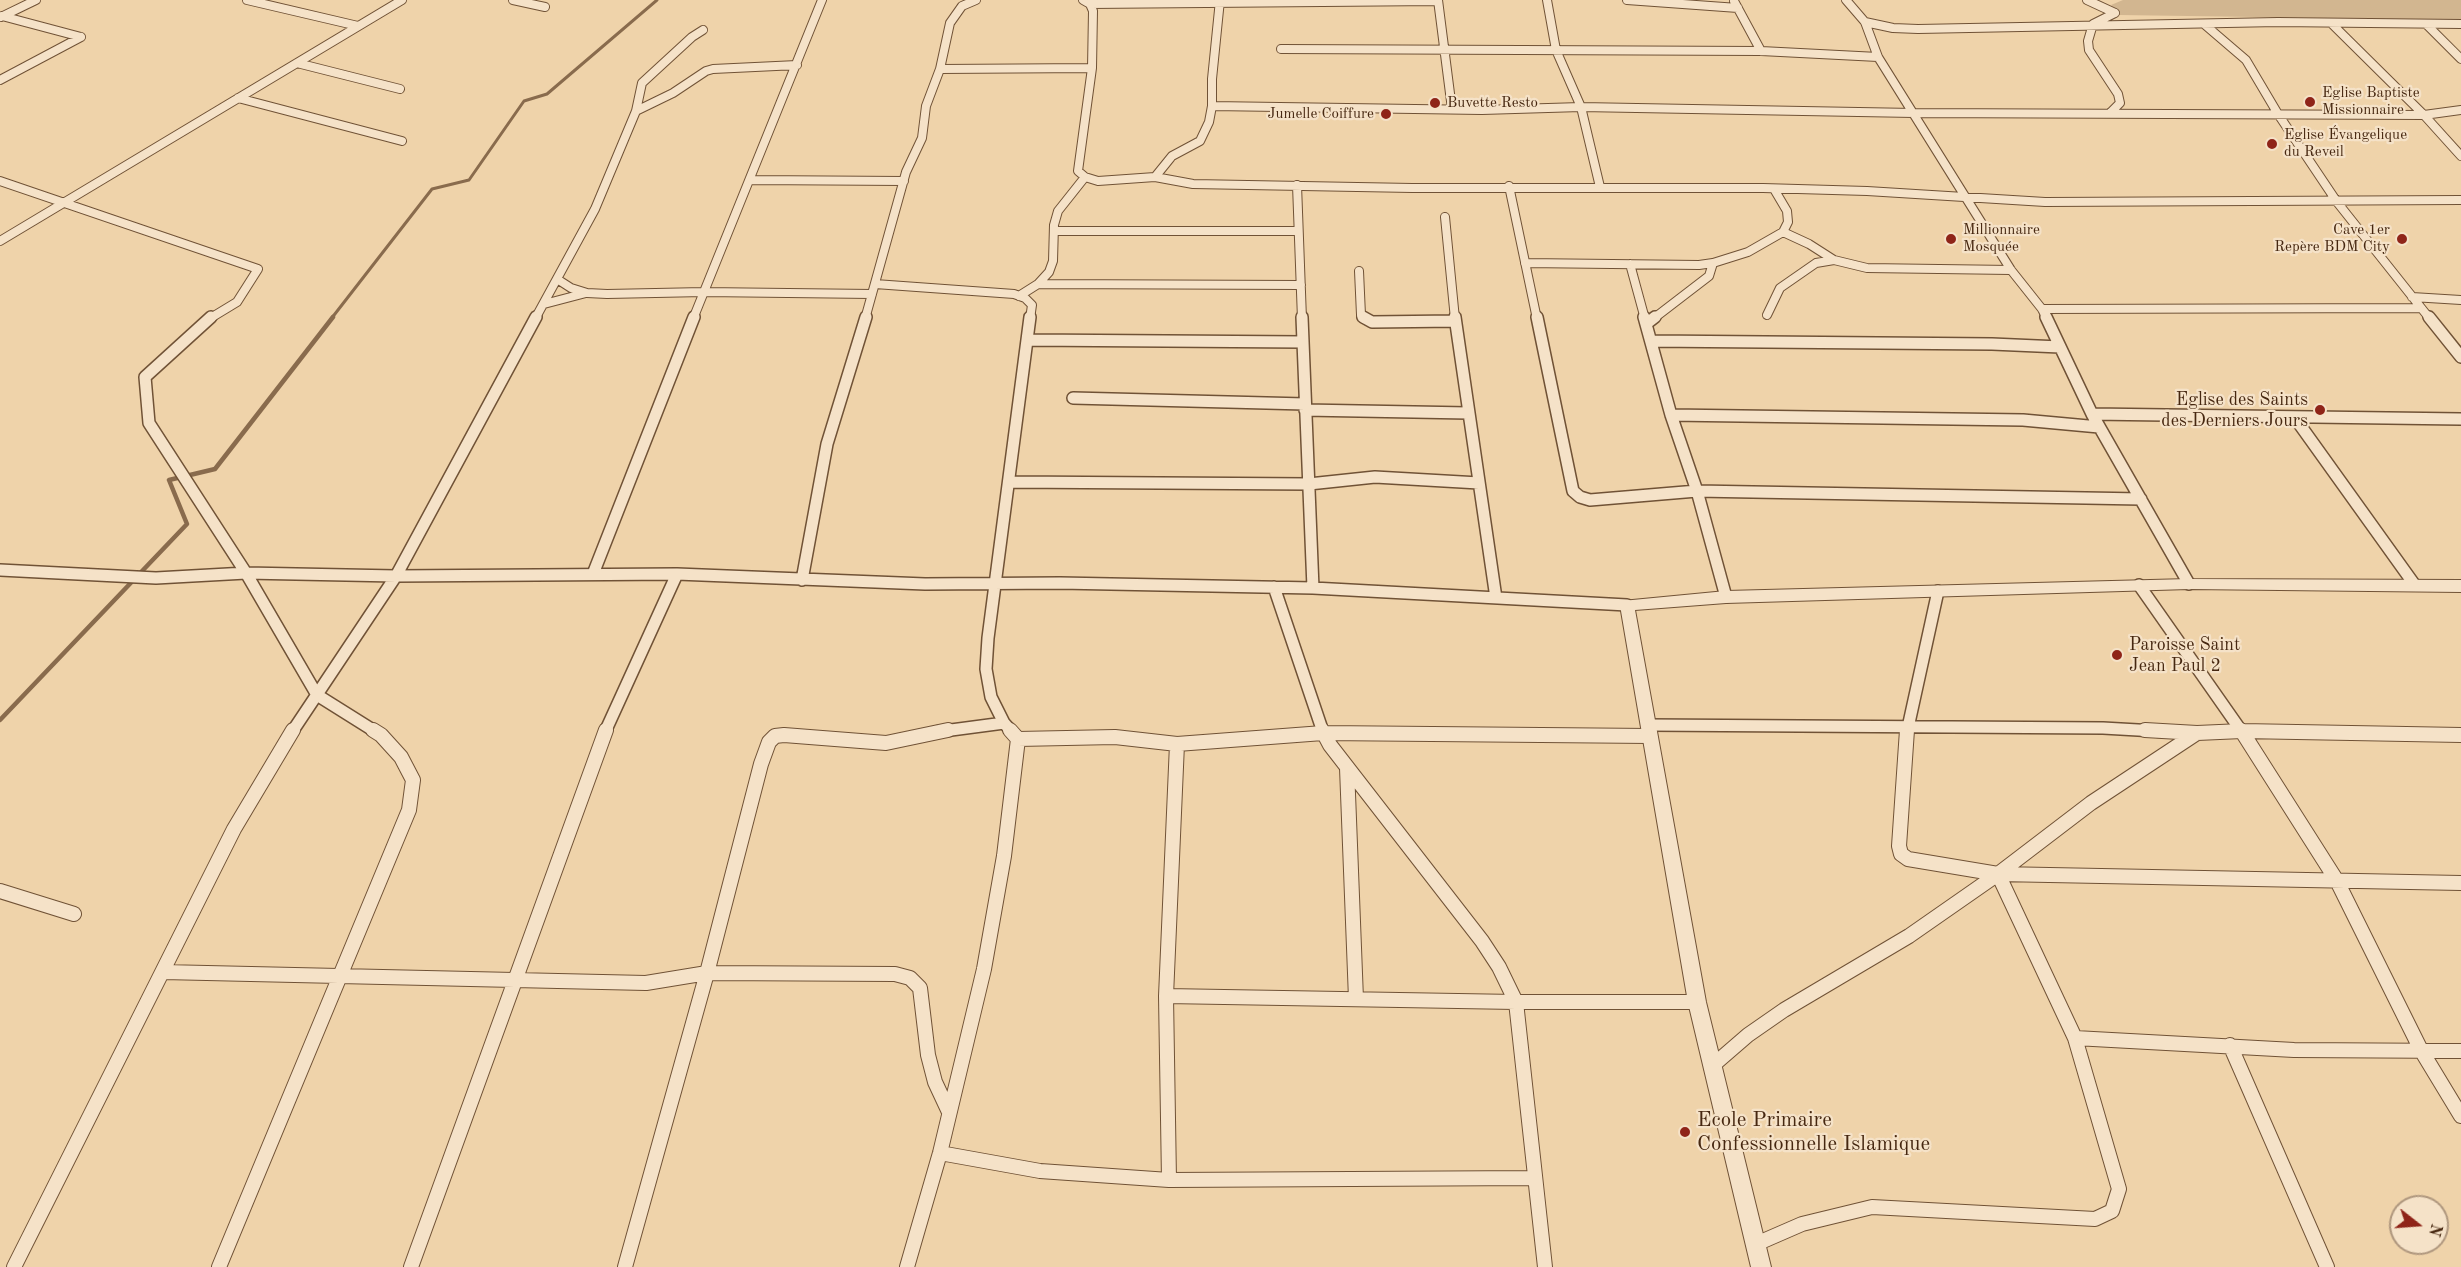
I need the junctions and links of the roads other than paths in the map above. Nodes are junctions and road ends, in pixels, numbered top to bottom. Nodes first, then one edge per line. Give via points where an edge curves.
1 (36, 0) edge
2 (247, 0) edge
3 (402, 0) edge
4 (513, 0) edge
5 (822, 0) edge
6 (976, 0) edge
7 (1438, 0) edge
8 (1547, 0) edge
9 (1627, 0) edge
10 (1734, 0) edge
11 (1846, 0) edge
12 (2087, 0) edge
13 (1220, 1) edge
14 (1087, 2) edge
15 (545, 7) dead end
16 (1738, 8) junction
17 (1, 17) edge
18 (1865, 22) junction
19 (2331, 23) junction
20 (2093, 24) junction
21 (2204, 24) junction
22 (2426, 24) junction
23 (2461, 24) edge
24 (358, 26) junction
25 (703, 30) dead end
26 (1281, 49) dead end
27 (1556, 50) junction
28 (1443, 51) junction
29 (1761, 51) junction
30 (1878, 57) junction
31 (2461, 59) edge
32 (297, 63) junction
33 (797, 65) junction
34 (1092, 68) junction
35 (940, 69) junction
36 (0, 80) edge
37 (399, 89) dead end
38 (238, 98) junction
39 (1212, 106) junction
40 (1581, 107) junction
41 (1452, 109) junction
42 (2461, 110) edge
43 (636, 111) junction
44 (2111, 112) junction
45 (1914, 113) junction
46 (2277, 114) junction
47 (2424, 115) junction
48 (402, 141) dead end
49 (2461, 156) edge
50 (1085, 177) junction
51 (1155, 177) junction
52 (750, 180) junction
53 (0, 181) edge
54 (904, 181) junction
55 (1297, 185) junction
56 (1509, 186) junction
57 (1600, 187) junction
58 (1774, 189) junction
59 (1966, 197) junction
60 (2461, 200) edge
61 (65, 202) junction
62 (2337, 202) junction
63 (1444, 217) dead end
64 (1054, 231) junction
65 (1298, 231) junction
66 (1783, 232) junction
67 (0, 241) edge
68 (1834, 260) junction
69 (1526, 263) junction
70 (1713, 263) junction
71 (1630, 264) junction
72 (2012, 270) junction
73 (1359, 271) dead end
74 (557, 279) junction
75 (1038, 284) junction
76 (1300, 285) junction
77 (874, 289) junction
78 (704, 291) junction
79 (587, 293) junction
80 (1019, 296) junction
81 (2412, 297) junction
82 (2461, 300) edge
83 (544, 304) junction
84 (2421, 308) junction
85 (2042, 309) junction
86 (1767, 315) dead end
87 (1455, 321) junction
88 (1646, 324) junction
89 (1028, 340) junction
90 (1651, 341) junction
91 (1303, 342) junction
92 (2060, 347) junction
93 (2461, 357) edge
94 (1073, 398) dead end
95 (1305, 407) junction
96 (1468, 413) junction
97 (2092, 414) junction
98 (1671, 415) junction
99 (2295, 418) junction
100 (2461, 419) edge
101 (2099, 427) junction
102 (1010, 482) junction
103 (1479, 483) junction
104 (1309, 484) junction
105 (1697, 491) junction
106 (2141, 499) junction
107 (0, 570) edge
108 (246, 573) junction
109 (593, 574) junction
110 (677, 574) junction
111 (396, 576) junction
112 (802, 580) junction
113 (997, 583) junction
114 (2189, 584) junction
115 (2414, 584) junction
116 (2139, 585) junction
117 (2461, 586) edge
118 (1274, 587) junction
119 (1313, 588) junction
120 (1938, 591) junction
121 (1726, 597) junction
122 (1496, 598) junction
123 (1627, 605) junction
124 (317, 696) junction
125 (1004, 723) junction
126 (1907, 727) junction
127 (1649, 730) junction
128 (2242, 730) junction
129 (1323, 733) junction
130 (2197, 733) junction
131 (2461, 735) edge
132 (1018, 739) junction
133 (1177, 744) junction
134 (1347, 768) junction
135 (1998, 874) junction
136 (2337, 880) junction
137 (2461, 883) edge
138 (0, 891) edge
139 (74, 914) dead end
140 (163, 972) junction
141 (707, 973) junction
142 (342, 975) junction
143 (517, 979) junction
144 (1166, 996) junction
145 (1356, 999) junction
146 (1516, 1002) junction
147 (1697, 1002) junction
148 (2075, 1038) junction
149 (2230, 1045) junction
150 (2421, 1050) junction
151 (2461, 1051) edge
152 (1711, 1067) junction
153 (949, 1112) junction
154 (2461, 1116) edge
155 (940, 1153) junction
156 (1534, 1178) junction
157 (1169, 1180) junction
158 (1756, 1244) junction
159 (14, 1267) edge
160 (219, 1267) edge
161 (411, 1267) edge
162 (625, 1267) edge
163 (907, 1267) edge
164 (1545, 1267) edge
165 (1761, 1267) edge
166 (2327, 1267) edge

1 - 17 street
2 - 24 street
3 - 24 street
4 - 15 street
5 - 33 street
6 - 35 street via 962,6 950,23
7 - 13 street
7 - 28 street
8 - 27 street
9 - 16 street
10 - 16 street
11 - 18 street
12 - 20 street via 2115,13
13 - 14 street
13 - 39 street
14 - 34 street via 1093,11
16 - 29 street
17 - 36 street via 81,37
18 - 20 street via 1918,29
18 - 30 street
19 - 21 street
19 - 22 street
19 - 47 street
20 - 21 street
20 - 44 street via 2089,50 2120,103
21 - 46 street via 2246,60
22 - 23 street
22 - 31 street
24 - 32 street
25 - 43 street via 642,83
26 - 28 street
27 - 28 street
27 - 29 street
27 - 40 street
28 - 41 street
29 - 30 street
30 - 45 street
32 - 37 street
32 - 38 street
33 - 43 street via 713,69
33 - 52 street
34 - 35 street
34 - 50 street via 1078,171
35 - 54 street via 926,106 922,138
38 - 48 street
38 - 61 street
39 - 41 street
39 - 51 street via 1200,141 1172,156
40 - 41 street
40 - 45 street
40 - 57 street
42 - 47 street
43 - 74 street via 595,209
44 - 45 street
44 - 46 street
45 - 59 street
46 - 47 street
46 - 62 street
47 - 49 street
50 - 51 street via 1098,181
50 - 64 street via 1058,211
51 - 55 street via 1193,184
52 - 54 street
52 - 78 street
53 - 61 street
54 - 77 street
55 - 56 street
55 - 65 street
56 - 57 street
56 - 69 street
57 - 58 street
58 - 59 street
58 - 66 street via 1787,211 1788,222
59 - 62 street via 2045,202
59 - 72 street
60 - 62 street
61 - 67 street
61 - 108 street via 258,269 237,302 194,331 145,377 149,423
62 - 81 street
63 - 87 street
64 - 65 street
64 - 75 street via 1053,261
65 - 76 street
66 - 68 street
66 - 70 street via 1748,252
68 - 72 street via 1877,269
68 - 86 street via 1816,263 1780,288
69 - 71 street
69 - 105 street via 1573,491 1590,500
70 - 71 street
70 - 88 street via 1709,276
71 - 88 street
72 - 85 street
73 - 87 street via 1361,315 1365,320
74 - 79 street
74 - 83 street
75 - 76 street
75 - 80 street
76 - 91 street
77 - 78 street
77 - 80 street
77 - 112 street via 827,444
78 - 79 street
78 - 109 street
79 - 83 street
80 - 89 street via 1032,305
81 - 82 street
81 - 84 street
83 - 111 street
84 - 85 street
84 - 93 street
85 - 92 street
87 - 96 street
88 - 90 street
89 - 91 street
89 - 102 street
90 - 92 street
90 - 98 street
91 - 95 street
92 - 97 street
94 - 95 street
95 - 96 street
95 - 104 street
96 - 103 street
97 - 99 street
97 - 101 street
98 - 101 street via 2023,420
98 - 105 street
99 - 100 street
99 - 115 street
101 - 106 street
102 - 104 street
102 - 113 street
103 - 104 street via 1375,477
103 - 122 street
104 - 119 street
105 - 106 street
105 - 121 street
106 - 114 street
107 - 108 street via 156,578
108 - 111 street
108 - 124 street
109 - 110 street
109 - 111 street
110 - 112 street
110 - 143 street via 599,747
111 - 124 street
112 - 113 street
113 - 118 street
113 - 125 street via 986,669 991,697
114 - 115 street
114 - 116 street
115 - 117 street
116 - 120 street
116 - 128 street
118 - 119 street
118 - 129 street
119 - 122 street
120 - 121 street
120 - 126 street
121 - 123 street
122 - 123 street
123 - 127 street
124 - 140 street via 234,829
124 - 142 street via 381,735 401,757 413,780 409,810
125 - 132 street
125 - 141 street via 886,743 775,736 768,742 761,764
126 - 127 street
126 - 130 street via 2126,728
126 - 135 street via 1901,854 1908,859
127 - 129 street
127 - 147 street
128 - 130 street
128 - 131 street
128 - 136 street
129 - 133 street
129 - 134 street
130 - 135 street via 2091,802
132 - 133 street via 1115,736
132 - 153 street via 1004,856 984,969
133 - 144 street
134 - 145 street
134 - 146 street via 1482,941
135 - 136 street
135 - 148 street
135 - 152 street via 1909,936 1748,1035
136 - 137 street
136 - 150 street
138 - 139 street
140 - 142 street
140 - 159 street
141 - 143 street via 646,983
141 - 153 street via 895,974 910,978 920,988 928,1055
141 - 162 street
142 - 143 street
142 - 160 street
143 - 161 street
144 - 145 street
144 - 157 street
145 - 146 street
146 - 147 street
146 - 156 street
147 - 152 street
148 - 149 street
148 - 158 street via 2119,1189 2112,1211 2095,1219 1872,1208 1812,1221
149 - 150 street via 2305,1050
149 - 166 street
150 - 151 street
150 - 154 street
152 - 158 street
153 - 155 street
155 - 157 street via 1040,1171
155 - 163 street
156 - 157 street
156 - 164 street
158 - 165 street

